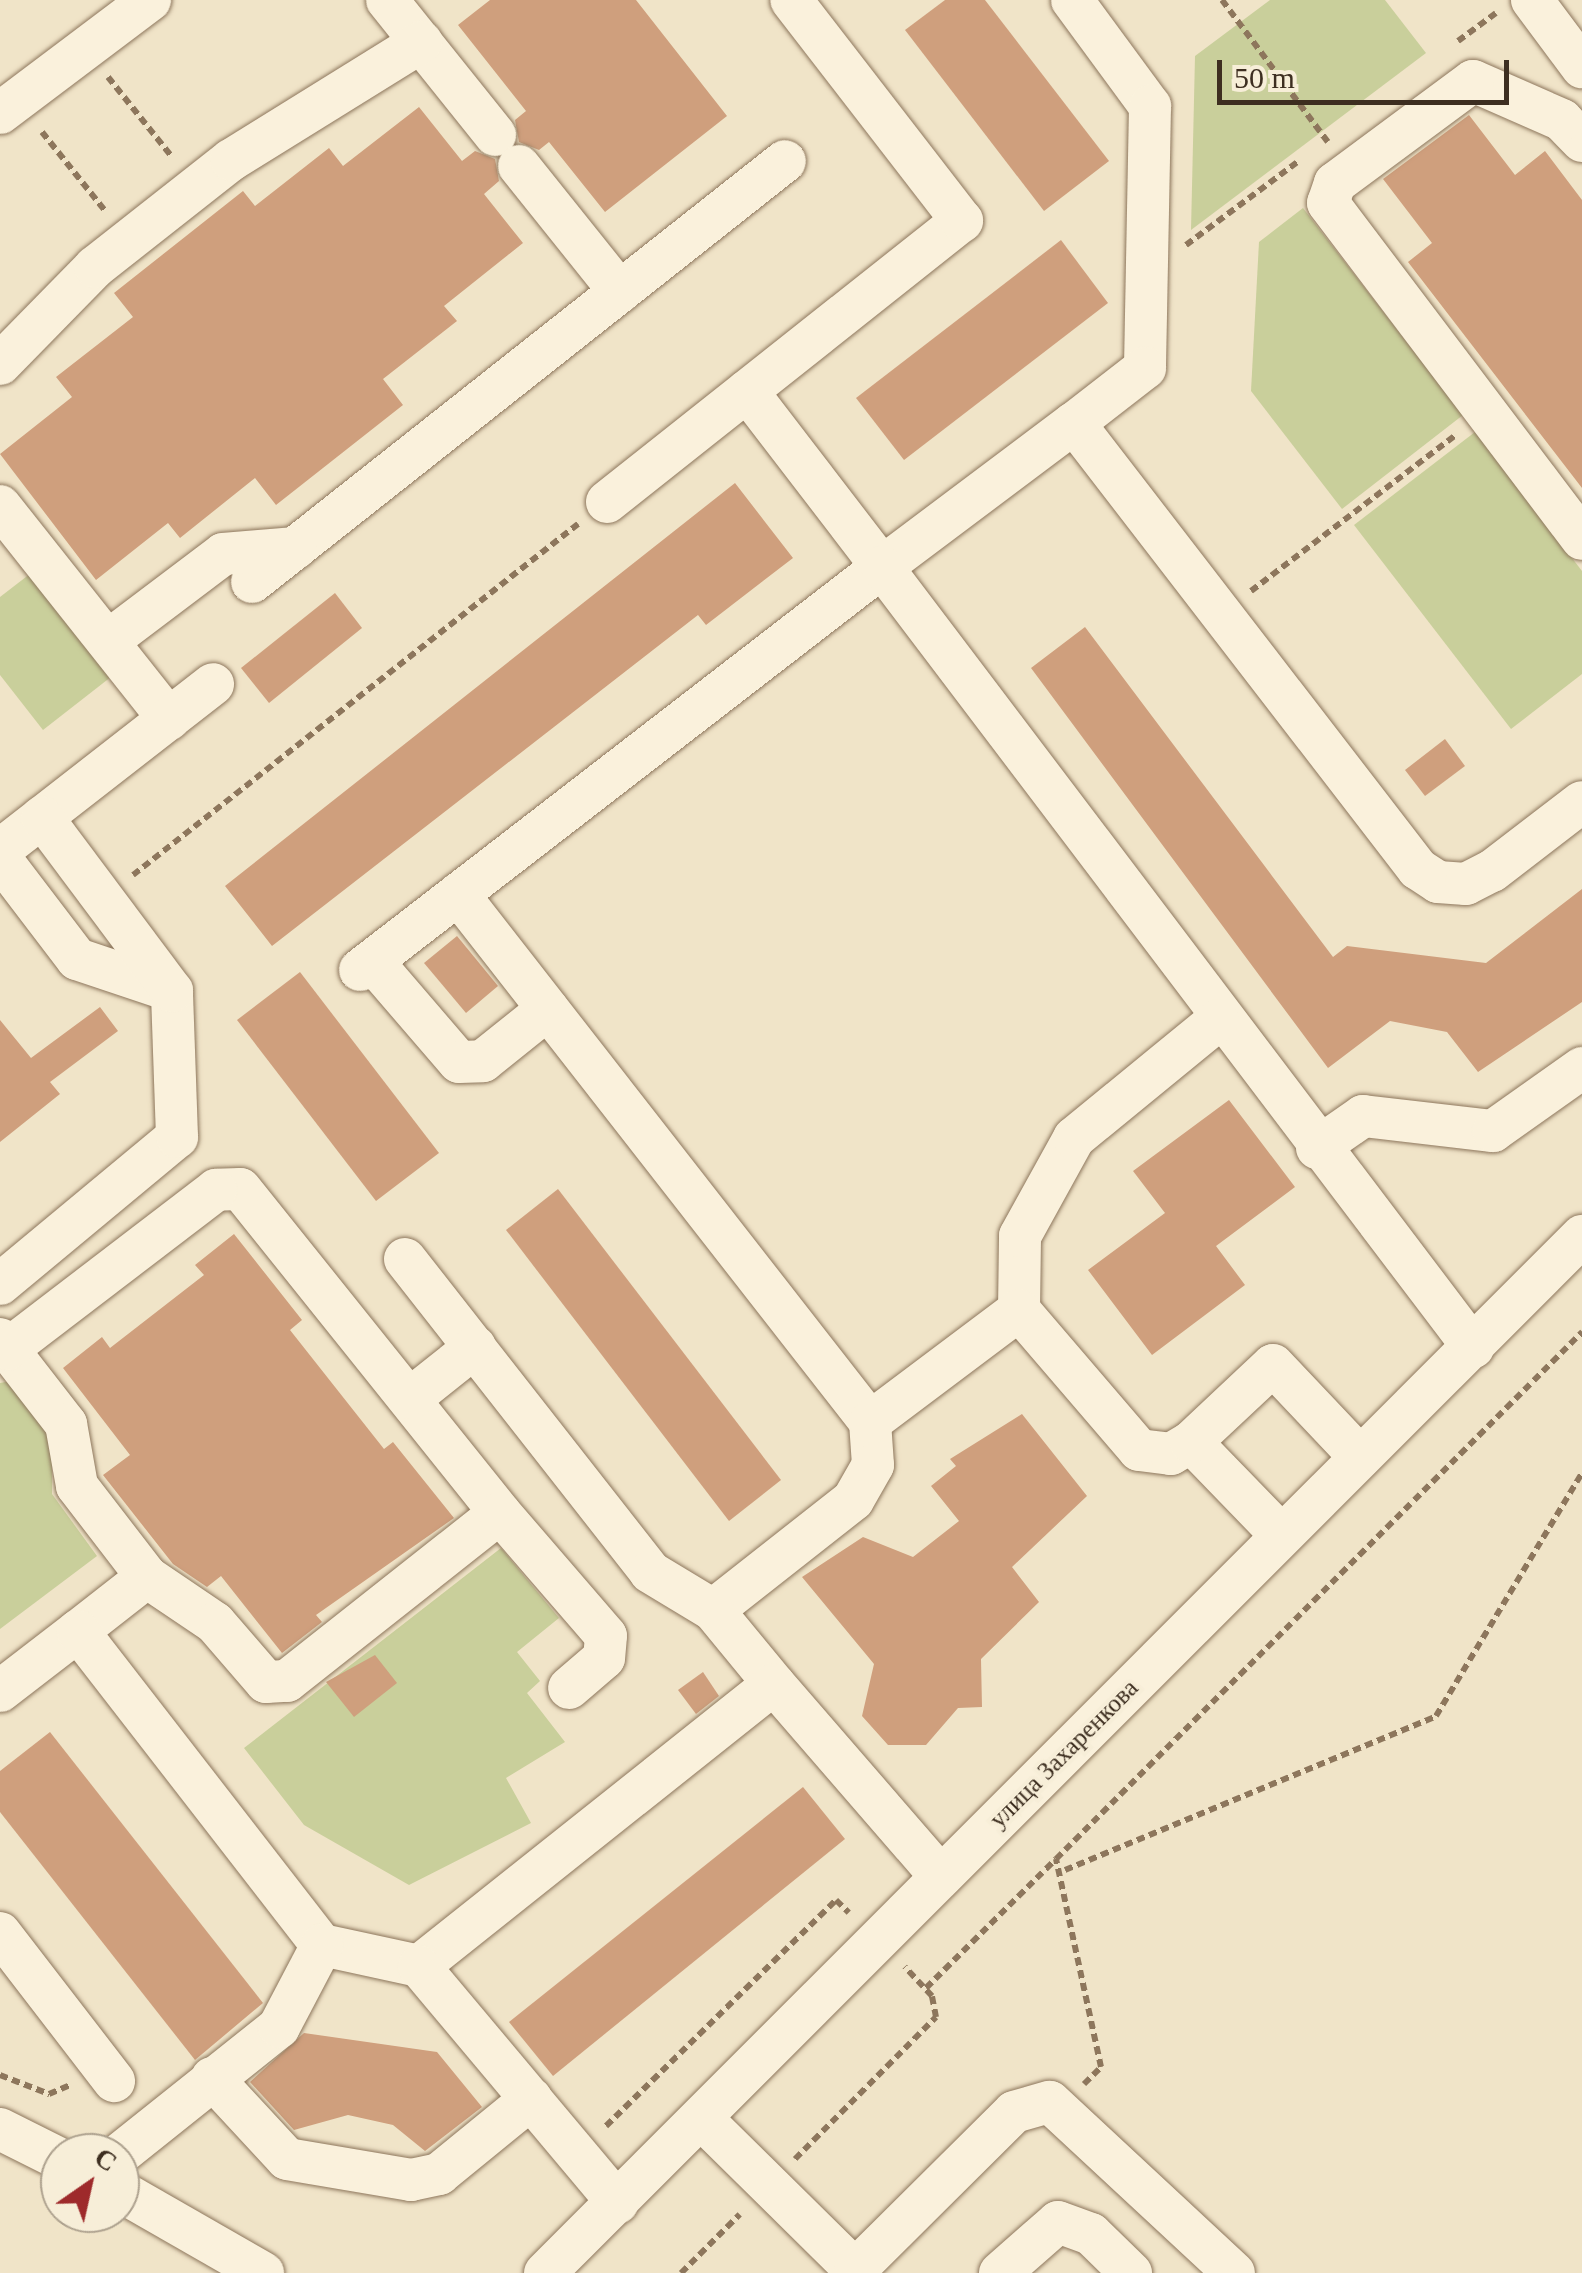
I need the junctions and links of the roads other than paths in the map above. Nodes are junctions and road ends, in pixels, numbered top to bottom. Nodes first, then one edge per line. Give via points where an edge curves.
1 (150, 0) edge
2 (387, 0) edge
3 (791, 0) edge
4 (1072, 0) edge
5 (1532, 0) edge
6 (421, 42) junction
7 (1582, 66) edge
8 (8, 107) edge
9 (1582, 141) edge
10 (785, 161) dead end
11 (620, 292) junction
12 (0, 364) edge
13 (747, 391) junction
14 (1074, 424) junction
15 (606, 502) road end
16 (0, 506) edge
17 (1582, 539) edge
18 (296, 548) junction
19 (882, 567) junction
20 (252, 582) dead end
21 (108, 641) junction
22 (214, 684) dead end
23 (169, 719) junction
24 (1582, 802) edge
25 (42, 818) junction
26 (0, 854) edge
27 (458, 894) junction
28 (172, 991) junction
29 (548, 1009) junction
30 (1218, 1020) junction
31 (1582, 1068) edge
32 (1317, 1148) junction
33 (1582, 1236) edge
34 (405, 1259) dead end
35 (0, 1284) edge
36 (1020, 1310) junction
37 (4, 1344) edge
38 (1473, 1346) junction
39 (475, 1348) junction
40 (410, 1398) junction
41 (870, 1422) junction
42 (1191, 1442) junction
43 (1360, 1457) junction
44 (500, 1513) junction
45 (1281, 1535) junction
46 (148, 1577) junction
47 (713, 1610) junction
48 (78, 1630) junction
49 (774, 1684) junction
50 (569, 1688) dead end
51 (0, 1691) edge
52 (942, 1878) junction
53 (0, 1933) edge
54 (322, 1945) junction
55 (418, 1966) junction
56 (106, 2072) road end
57 (212, 2078) junction
58 (531, 2099) junction
59 (702, 2119) junction
60 (0, 2129) edge
61 (140, 2137) edge
62 (40, 2149) edge
63 (140, 2202) edge
64 (618, 2203) junction
65 (857, 2272) edge
66 (263, 2273) edge
67 (545, 2273) edge
68 (1000, 2273) edge
69 (1131, 2273) edge
70 (1234, 2273) edge

1 - 8 street
2 - 6 street
3 - 13 street via 962,221
4 - 14 street via 1150,106 1145,368
5 - 7 street
6 - 11 street
6 - 12 street via 196,187 128,240
9 - 17 street via 1562,120 1473,81 1329,192 1330,212
10 - 11 street
11 - 18 street
13 - 15 street
13 - 19 street
14 - 19 street
14 - 24 street via 1418,869 1438,882 1466,884
16 - 21 street
18 - 20 street
18 - 21 street via 222,554
19 - 27 street
19 - 30 street
21 - 23 street
22 - 23 street
23 - 25 street
25 - 26 street
25 - 28 street
26 - 28 street via 77,959
27 - 29 street
27 - 29 street via 366,965 458,1062 483,1060
28 - 35 street via 170,1150
29 - 41 street
30 - 32 street
30 - 36 street via 1074,1138 1020,1236
31 - 32 street via 1493,1131 1364,1116
32 - 38 street
33 - 38 street, улица Захаренкова
34 - 39 street
36 - 41 street
36 - 42 street via 1139,1450 1171,1454
37 - 40 street via 230,1187 252,1197
37 - 46 street via 66,1424 77,1486
38 - 43 street, улица Захаренкова
39 - 40 street
39 - 47 street via 650,1572
40 - 44 street
41 - 47 street via 872,1465 853,1500
42 - 43 street via 1272,1365
42 - 45 street
43 - 45 street, улица Захаренкова
44 - 46 street via 277,1684 257,1676 215,1623
44 - 50 street via 606,1636 604,1658
45 - 52 street, улица Захаренкова
46 - 48 street
47 - 49 street
48 - 51 street
48 - 54 street
49 - 52 street
49 - 55 street
52 - 59 street, улица Захаренкова
53 - 56 street
54 - 55 street
54 - 57 street via 279,2028
55 - 58 street
57 - 58 street via 286,2159 411,2180 439,2174
57 - 61 street
58 - 64 street
59 - 64 street, улица Захаренкова
59 - 65 street
60 - 62 street
63 - 66 street
64 - 67 street, улица Захаренкова
65 - 70 street via 1014,2112 1032,2102 1061,2107
68 - 69 street via 1058,2222 1092,2234

